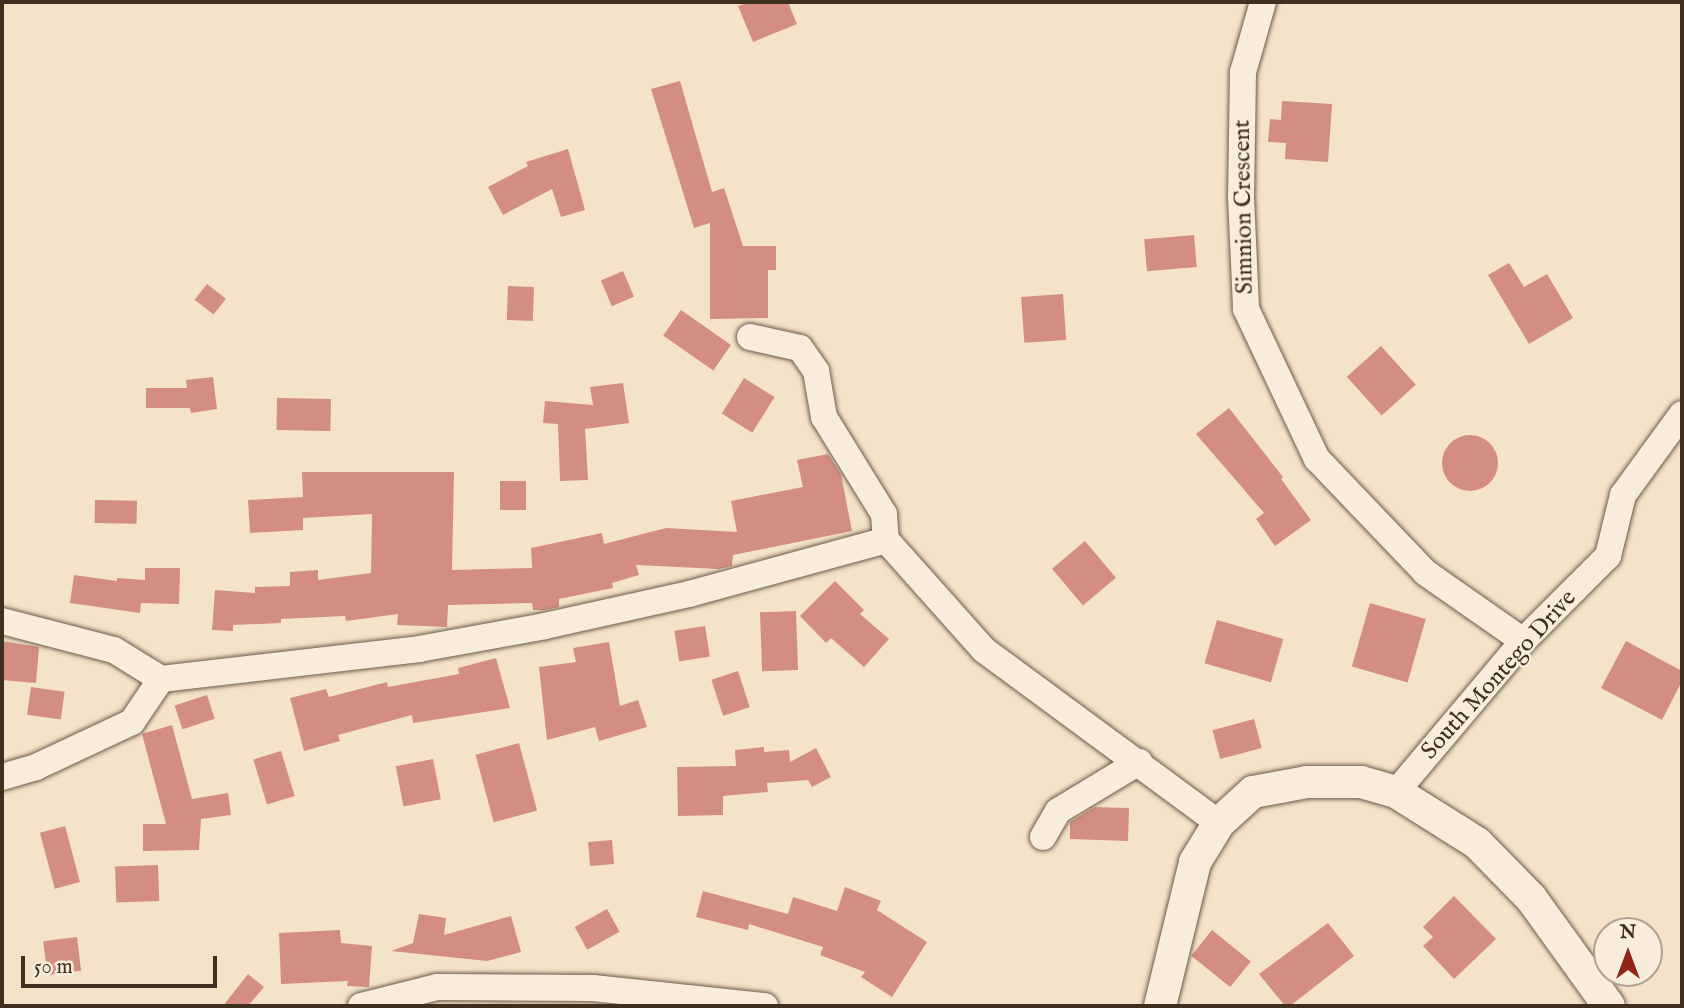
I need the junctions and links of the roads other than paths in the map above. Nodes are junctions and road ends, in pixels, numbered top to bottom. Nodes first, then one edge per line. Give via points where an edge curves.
1 (1263, 2) edge
2 (750, 337) dead end
3 (1682, 414) edge
4 (886, 540) junction
5 (2, 621) edge
6 (1523, 641) junction
7 (161, 679) junction
8 (1139, 762) junction
9 (2, 777) edge
10 (1396, 792) junction
11 (1219, 823) junction
12 (1043, 836) dead end
13 (361, 1006) edge
14 (765, 1006) edge
15 (1160, 1006) edge
16 (1609, 1006) edge

1 - 6 street, Simnion Crescent via 1243,72 1241,197 1246,309 1317,459 1426,573
2 - 4 street via 800,348 816,371 824,417 884,514
3 - 6 street, South Montego Drive via 1623,495 1608,556
4 - 7 street via 689,594 545,626 419,649
4 - 8 street via 984,650
5 - 7 street via 114,650
6 - 10 street, South Montego Drive
7 - 9 street via 132,722 36,767
8 - 11 street
8 - 12 street via 1058,811
10 - 11 street via 1361,782 1307,782 1252,792
10 - 16 street via 1477,843 1531,898
11 - 15 street via 1195,862
13 - 14 street via 437,987 593,988

